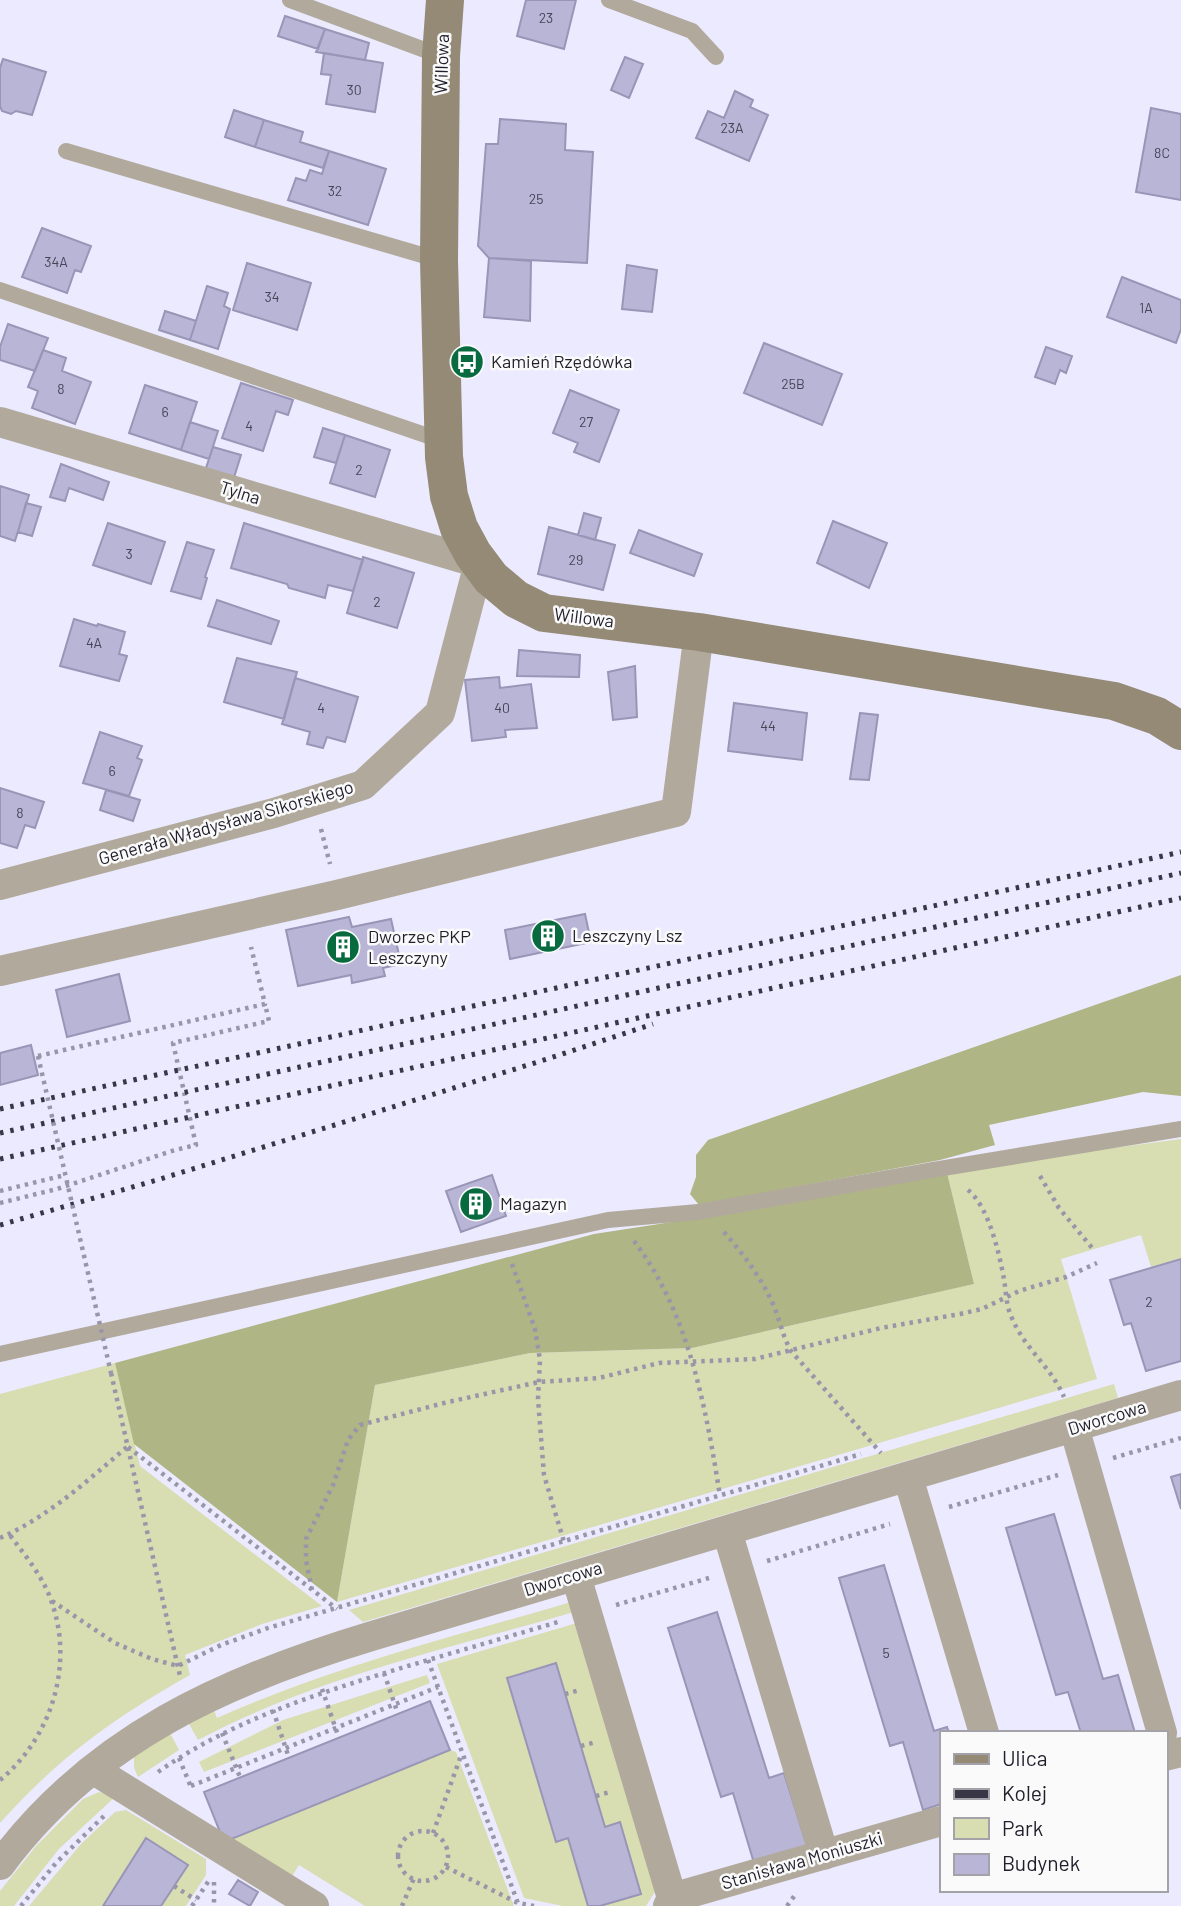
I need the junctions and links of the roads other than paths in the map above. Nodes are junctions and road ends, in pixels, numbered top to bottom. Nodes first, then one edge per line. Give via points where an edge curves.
1 (290, 0) edge
2 (445, 0) edge
3 (609, 0) edge
4 (441, 56) junction
5 (716, 57) dead end
6 (66, 151) dead end
7 (439, 260) junction
8 (0, 290) edge
9 (0, 422) edge
10 (443, 441) junction
11 (479, 564) junction
12 (699, 632) junction
13 (1181, 731) edge
14 (0, 885) edge
15 (0, 971) edge
16 (1181, 1129) edge
17 (0, 1354) edge
18 (1181, 1395) edge
19 (1074, 1427) junction
20 (908, 1477) junction
21 (727, 1531) junction
22 (576, 1576) junction
23 (983, 1731) edge
24 (1164, 1731) edge
25 (94, 1770) junction
26 (940, 1821) edge
27 (824, 1855) junction
28 (0, 1865) edge
29 (670, 1902) edge
30 (314, 1906) edge

1 - 4 lane
2 - 4 street, Willowa
3 - 5 lane via 692,32
4 - 7 street, Willowa
6 - 7 lane
7 - 10 street, Willowa
8 - 10 lane
9 - 11 street, Tylna
10 - 11 street, Willowa via 456,520
11 - 12 street, Willowa via 510,595 544,613
11 - 14 street, Generała Władysława Sikorskiego via 440,713 363,785
12 - 13 street, Willowa via 1114,701 1157,716
12 - 15 street via 676,812
16 - 17 lane via 698,1212 608,1220
18 - 19 street, Dworcowa
19 - 20 street, Dworcowa
19 - 24 street
20 - 21 street, Dworcowa
20 - 23 street
21 - 22 street, Dworcowa
21 - 27 street
22 - 25 street, Dworcowa via 260,1673 161,1722
22 - 29 street
25 - 28 street, Dworcowa
25 - 30 street
26 - 27 street, Stanisława Moniuszki
27 - 29 street, Stanisława Moniuszki

